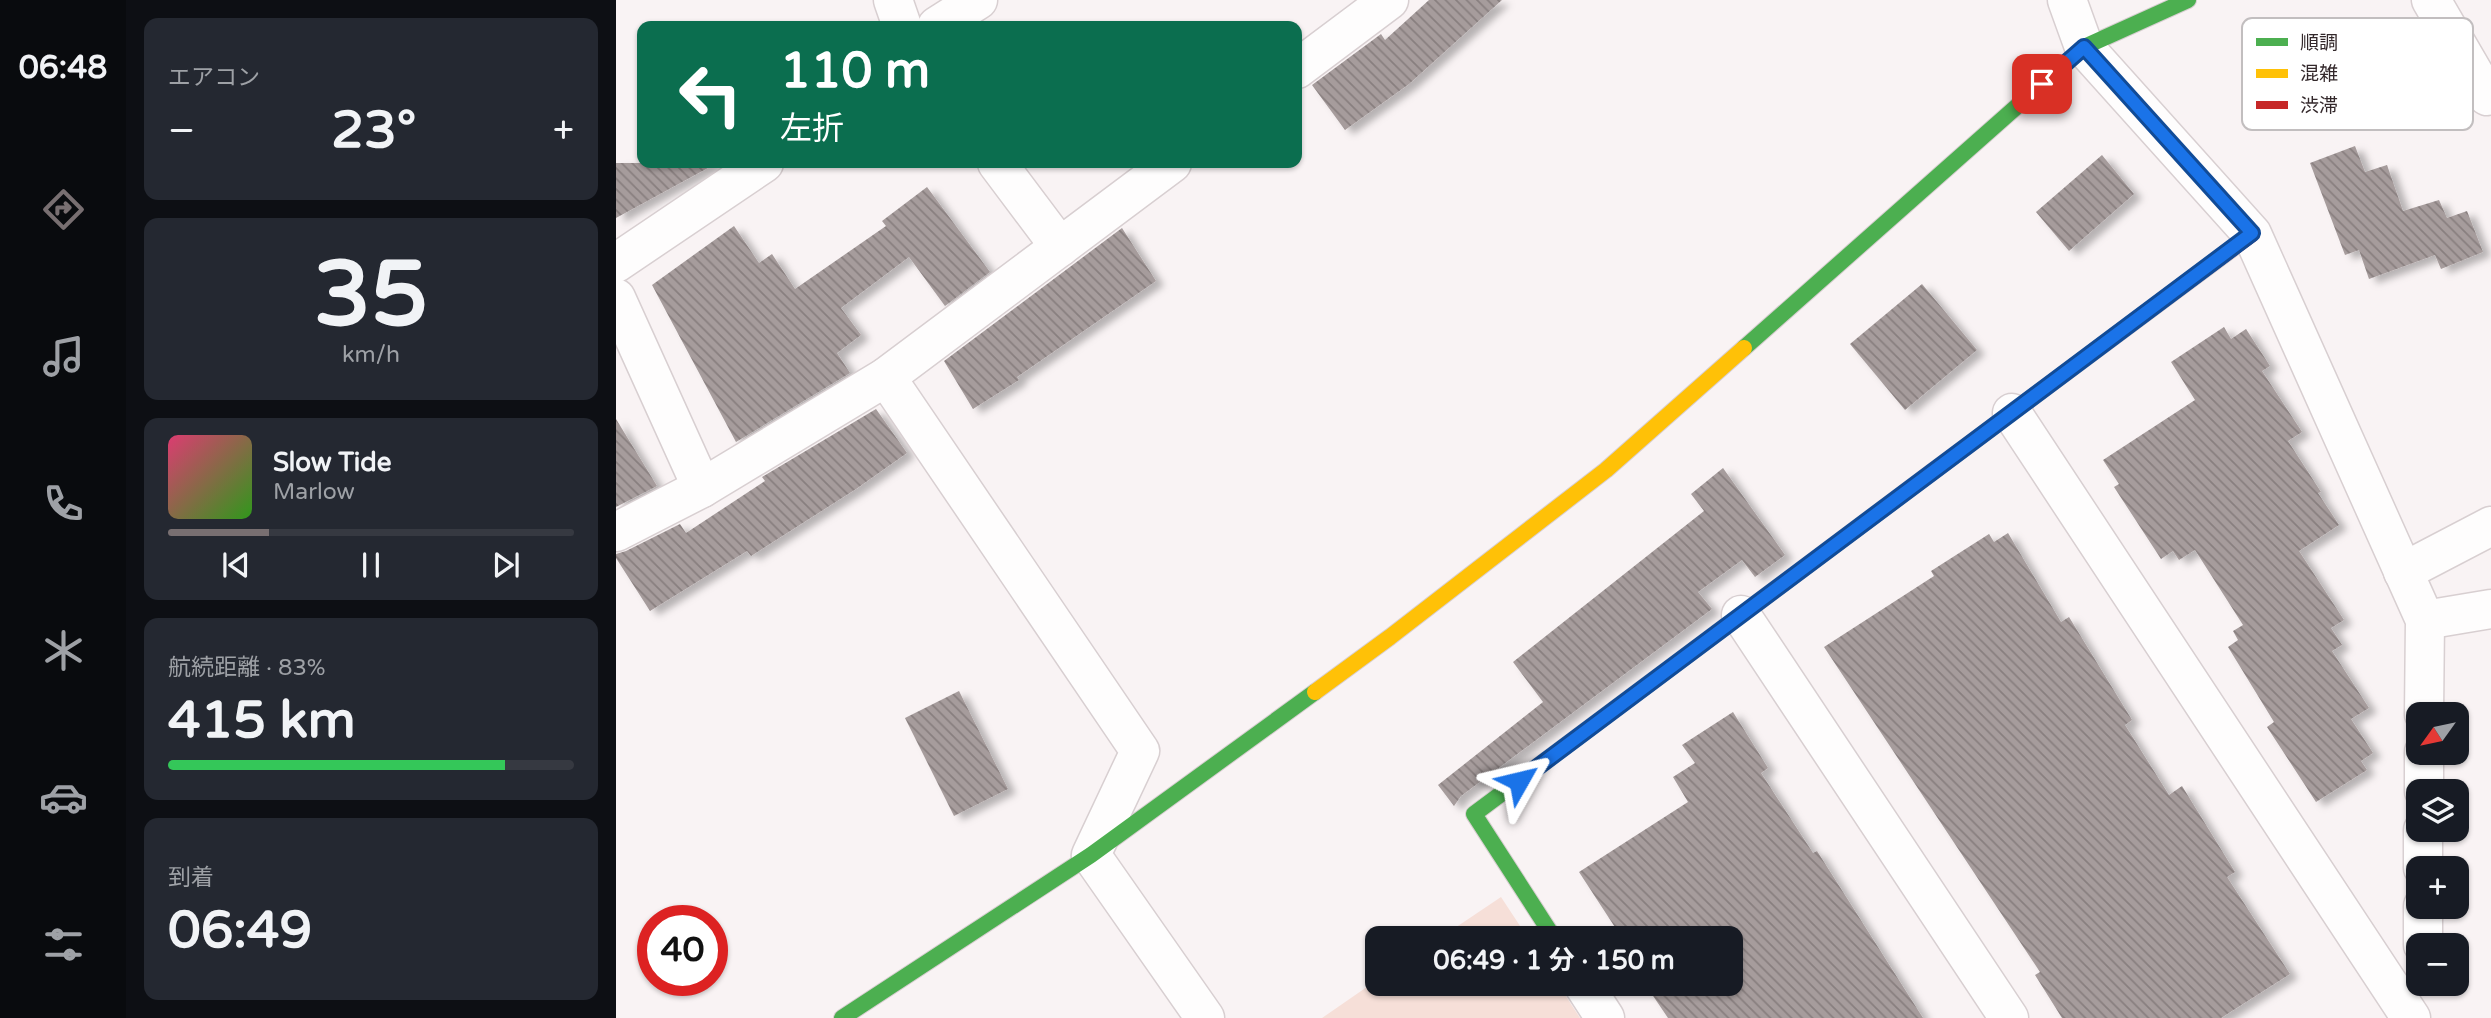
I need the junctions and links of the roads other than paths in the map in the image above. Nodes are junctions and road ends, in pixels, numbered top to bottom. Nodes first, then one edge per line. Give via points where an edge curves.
1 (893, 0) edge
2 (978, 0) edge
3 (1389, 0) edge
4 (2067, 0) edge
5 (2188, 0) edge
6 (2431, 0) edge
7 (2442, 18) edge
8 (900, 21) edge
9 (945, 21) edge
10 (2084, 47) junction
11 (1302, 65) edge
12 (2473, 72) edge
13 (2491, 94) edge
14 (757, 168) edge
15 (1000, 168) edge
16 (1165, 168) edge
17 (2252, 233) junction
18 (1060, 247) junction
19 (616, 263) edge
20 (616, 298) edge
21 (886, 377) junction
22 (2012, 413) junction
23 (702, 488) junction
24 (2491, 526) edge
25 (616, 532) edge
26 (2403, 572) junction
27 (2491, 609) edge
28 (1741, 615) junction
29 (2425, 620) junction
30 (2424, 702) edge
31 (1091, 855) junction
32 (1545, 926) edge
33 (1591, 996) edge
34 (2422, 996) edge
35 (842, 1018) edge
36 (1205, 1018) edge
37 (1605, 1018) edge
38 (2009, 1018) edge
39 (2411, 1018) edge
40 (2422, 1018) edge

1 - 8 street
2 - 9 street
3 - 11 street
4 - 10 street
5 - 10 street
6 - 7 street
10 - 17 street
10 - 31 street via 1606,470 1390,637
12 - 13 street via 2487,96
14 - 19 street
15 - 18 street
16 - 18 street
17 - 22 street
17 - 26 street
18 - 21 street
20 - 23 street
21 - 23 street
21 - 31 street via 1140,751
22 - 28 street
22 - 39 street
23 - 25 street
24 - 26 street
26 - 29 street
27 - 29 street
28 - 32 street via 1475,814
28 - 38 street
29 - 30 street
31 - 35 street
31 - 36 street
33 - 37 street
34 - 40 street

